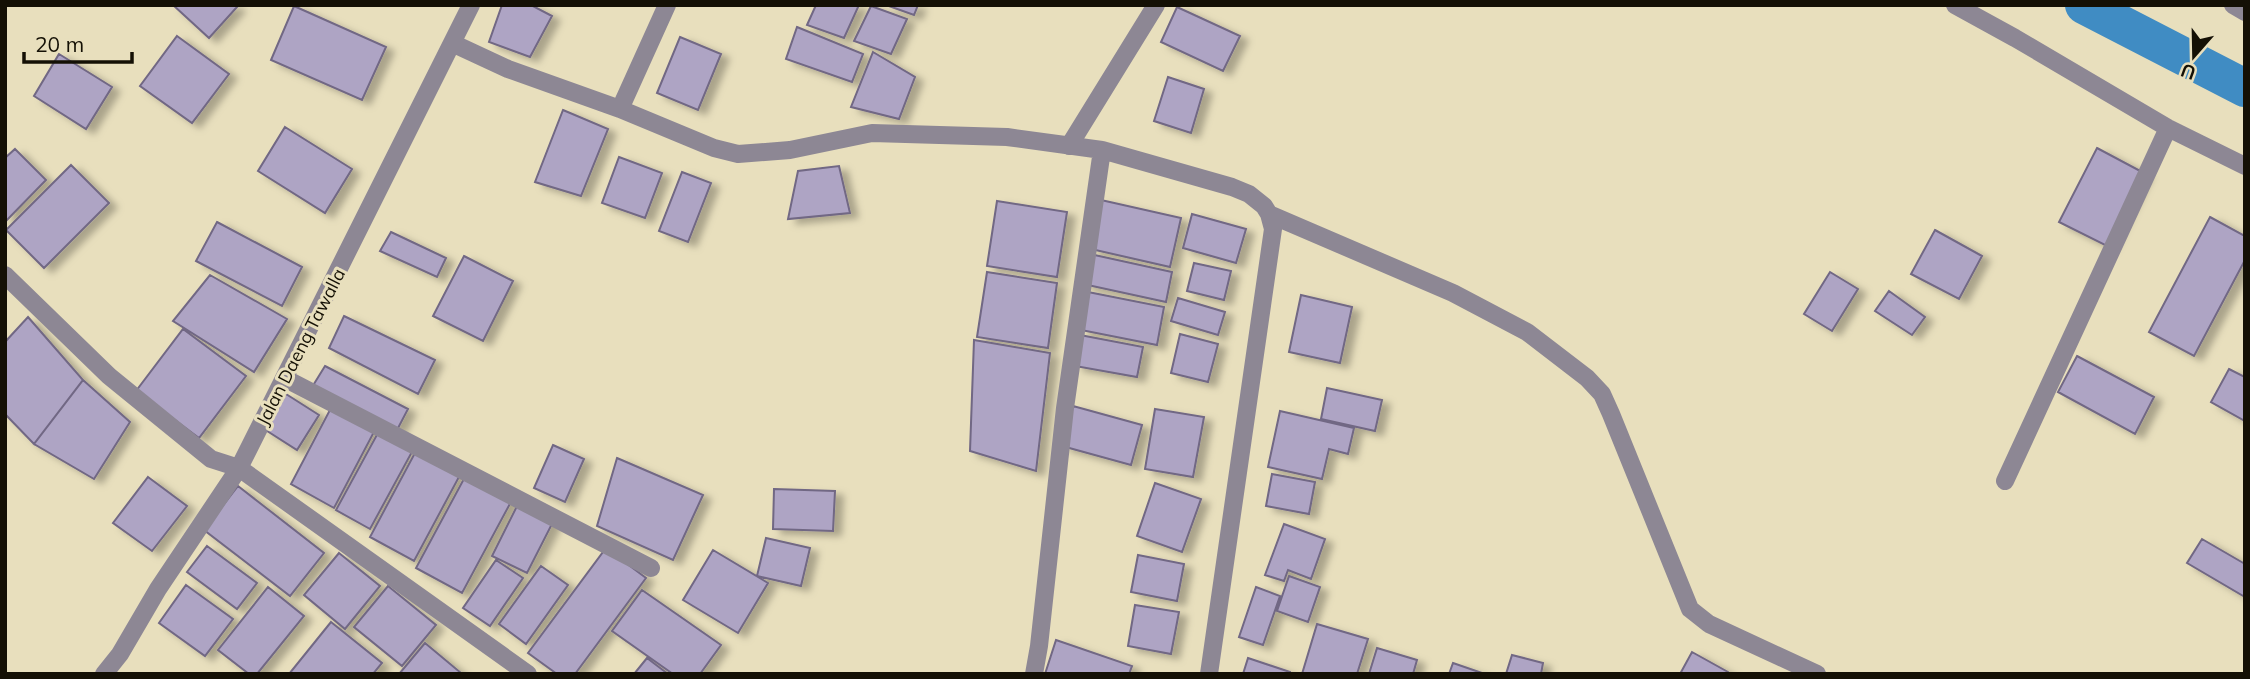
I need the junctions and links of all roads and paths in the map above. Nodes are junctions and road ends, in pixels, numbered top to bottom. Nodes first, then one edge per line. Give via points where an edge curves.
1 (471, 5) edge
2 (667, 5) edge
3 (1156, 5) edge
4 (1955, 5) edge
5 (2233, 5) edge
6 (2245, 12) edge
7 (452, 43) junction
8 (620, 109) junction
9 (2168, 128) junction
10 (1069, 146) junction
11 (1102, 150) junction
12 (2245, 166) edge
13 (1269, 214) junction
14 (5, 275) edge
15 (286, 379) junction
16 (239, 468) junction
17 (2005, 481) dead end
18 (651, 568) dead end
19 (104, 674) edge
20 (528, 674) edge
21 (1034, 674) edge
22 (1209, 674) edge
23 (1817, 674) edge

1 - 7 street, Jalan Daeng Tawalla
2 - 8 street
3 - 10 street
4 - 9 street
5 - 6 street
7 - 8 street via 508,69
7 - 15 street, Jalan Daeng Tawalla
8 - 10 street via 738,154 790,150 872,134 1007,137
9 - 12 street
9 - 17 street
10 - 11 street
11 - 13 street via 1232,187 1257,200
11 - 21 street
13 - 22 street via 1273,229 1270,255
13 - 23 street via 1453,293 1527,332 1587,378 1602,394 1611,414 1690,609 1709,624
14 - 16 street via 108,376 211,459
15 - 16 street, Jalan Daeng Tawalla
15 - 18 street
16 - 19 street, Jalan Daeng Tawalla
16 - 20 street

